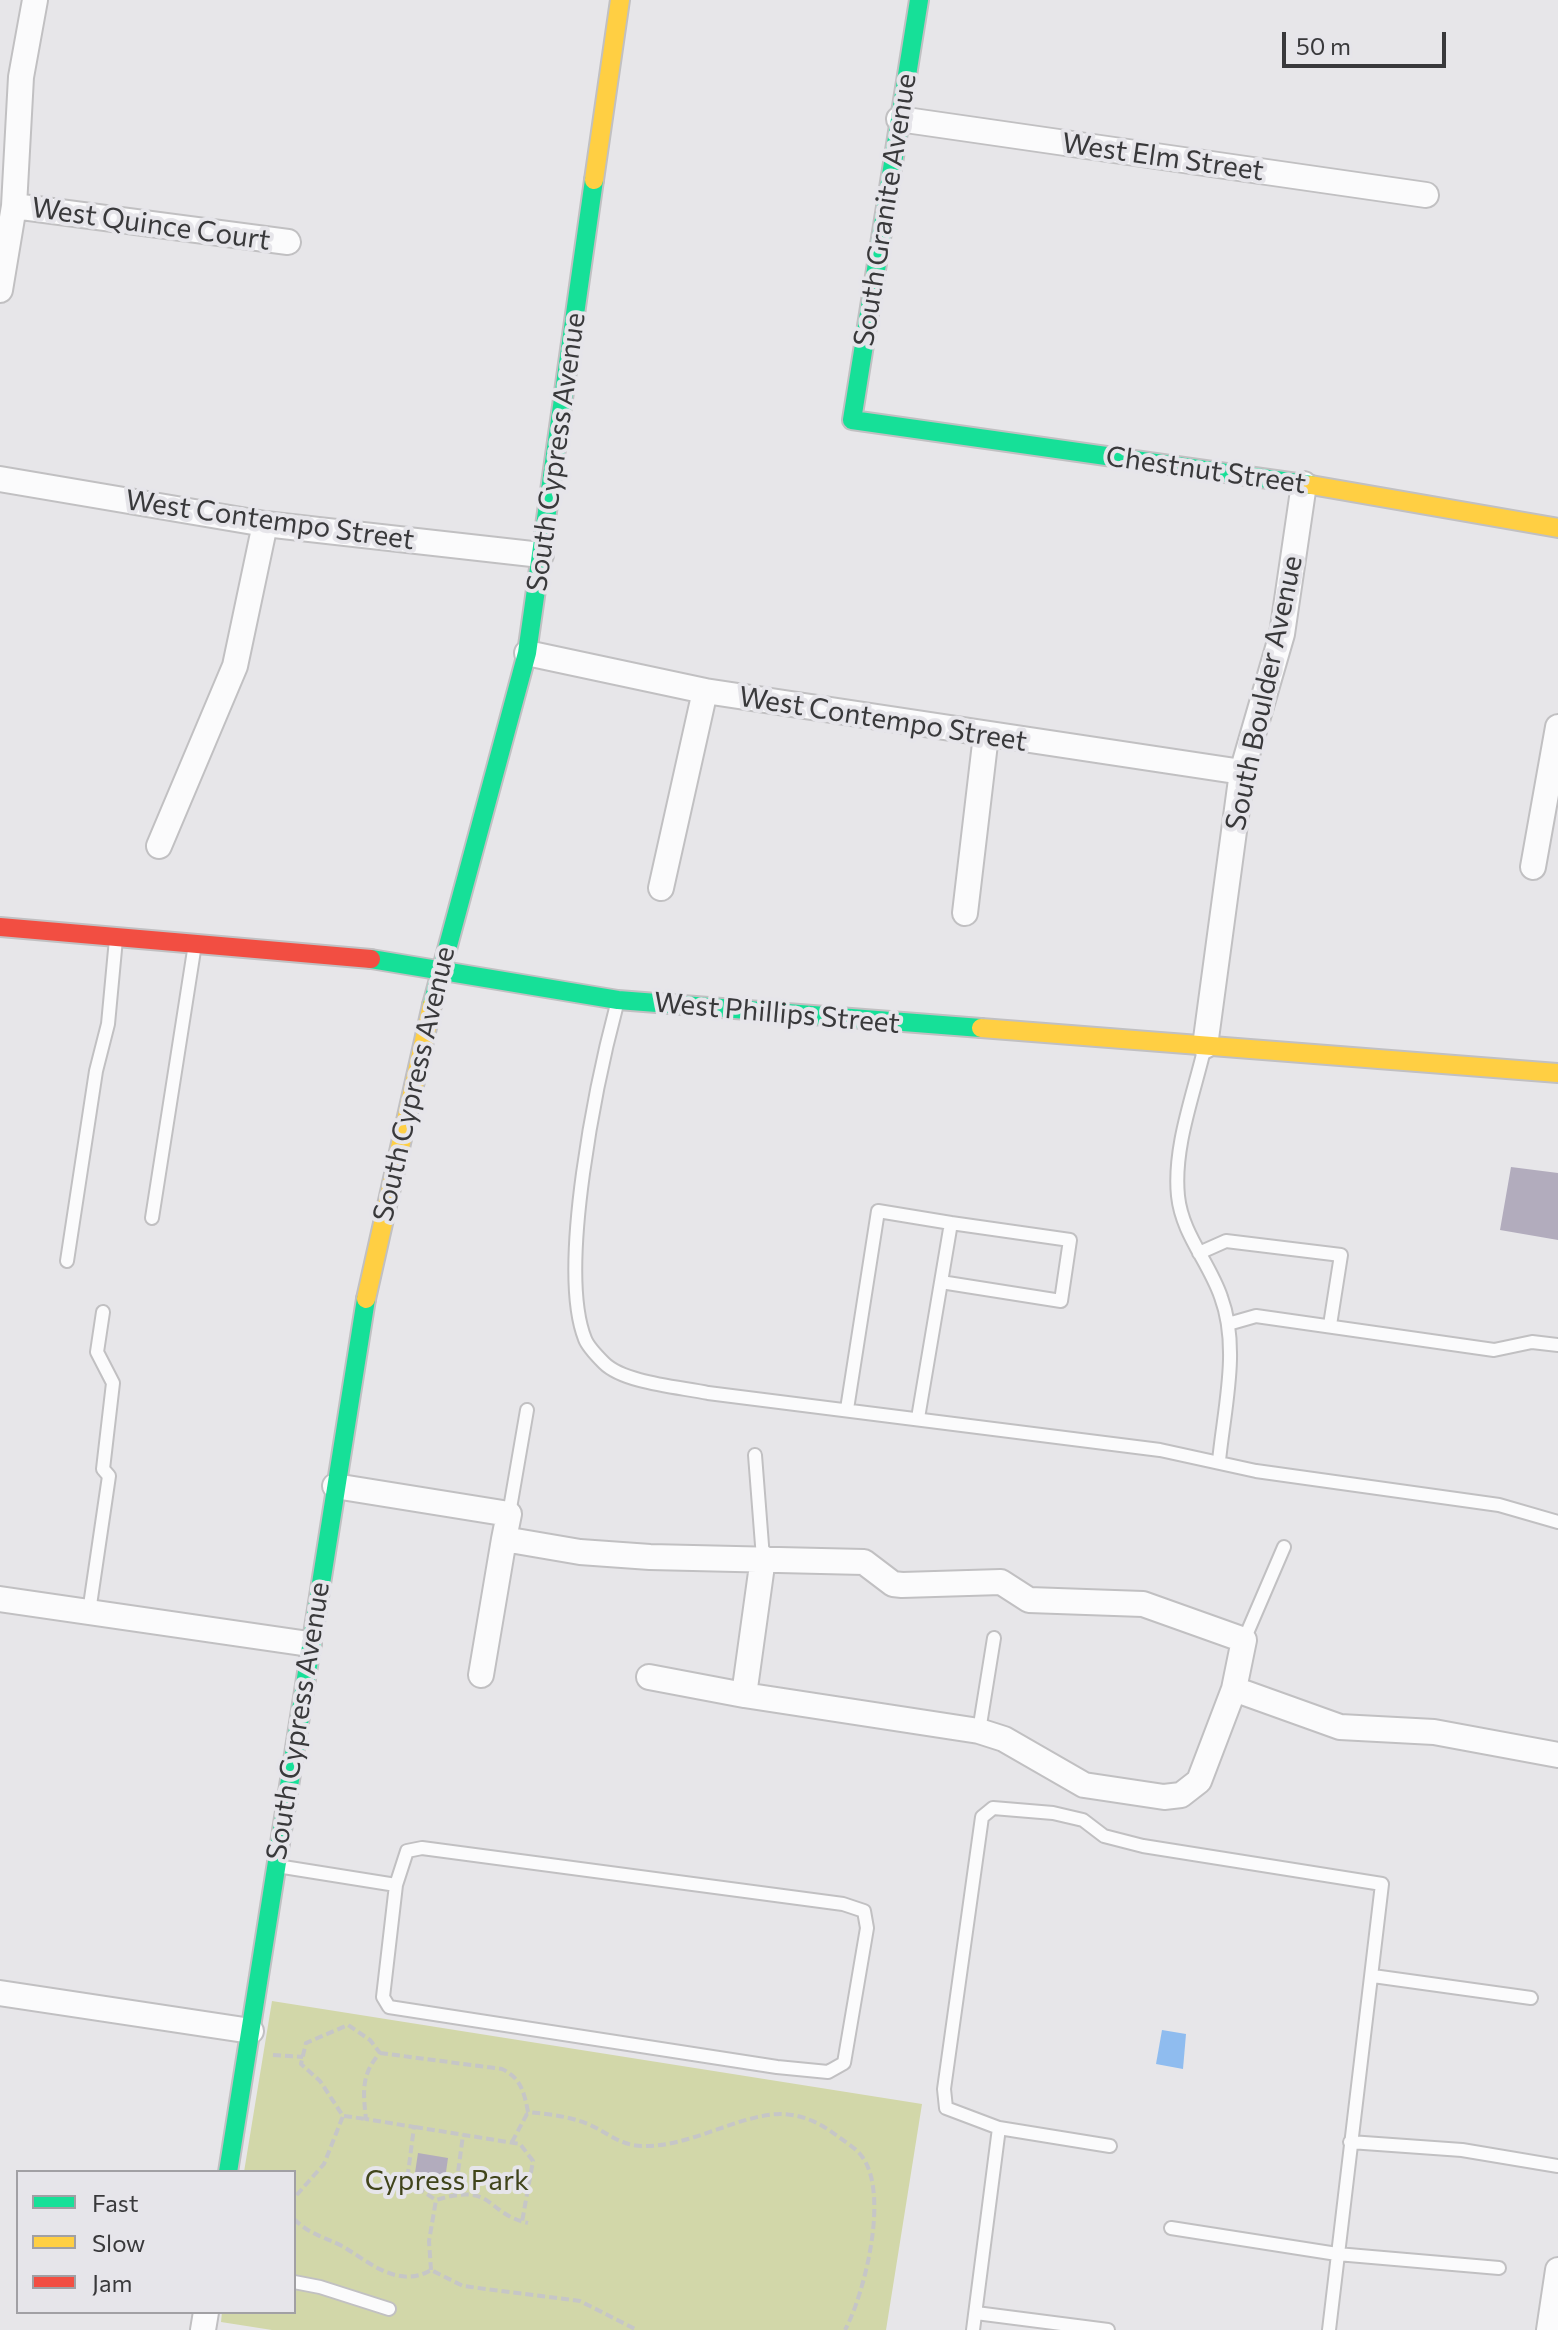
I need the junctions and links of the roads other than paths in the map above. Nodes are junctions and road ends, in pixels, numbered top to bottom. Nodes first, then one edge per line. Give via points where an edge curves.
1 (35, 0) edge
2 (620, 0) edge
3 (919, 0) edge
4 (10, 75) edge
5 (899, 119) junction
6 (1426, 195) dead end
7 (14, 206) junction
8 (288, 242) dead end
9 (0, 290) edge
10 (852, 420) joint
11 (0, 479) edge
12 (1304, 484) junction
13 (265, 524) junction
14 (1558, 528) edge
15 (541, 555) junction
16 (527, 653) junction
17 (705, 691) junction
18 (1558, 727) edge
19 (986, 735) junction
20 (1242, 772) junction
21 (159, 846) dead end
22 (1533, 867) dead end
23 (661, 888) dead end
24 (965, 913) dead end
25 (0, 927) edge
26 (116, 936) junction
27 (195, 942) junction
28 (441, 968) junction
29 (618, 1000) junction
30 (1205, 1046) junction
31 (1558, 1073) edge
32 (152, 1218) dead end
33 (951, 1223) junction
34 (1199, 1253) junction
35 (67, 1261) dead end
36 (941, 1282) junction
37 (103, 1312) dead end
38 (1228, 1324) junction
39 (1330, 1325) junction
40 (1558, 1345) edge
41 (847, 1409) junction
42 (527, 1410) dead end
43 (918, 1418) junction
44 (755, 1455) dead end
45 (1219, 1461) junction
46 (335, 1486) junction
47 (509, 1514) junction
48 (1558, 1522) edge
49 (504, 1539) junction
50 (1284, 1547) dead end
51 (763, 1558) junction
52 (0, 1599) edge
53 (89, 1612) junction
54 (994, 1638) dead end
55 (1244, 1640) junction
56 (309, 1644) junction
57 (481, 1675) dead end
58 (649, 1677) dead end
59 (1234, 1689) junction
60 (744, 1695) junction
61 (979, 1731) junction
62 (1558, 1755) edge
63 (276, 1865) junction
64 (396, 1885) junction
65 (1373, 1976) junction
66 (0, 1993) edge
67 (1531, 1998) dead end
68 (251, 2031) junction
69 (999, 2128) junction
70 (1350, 2142) junction
71 (1110, 2146) dead end
72 (1558, 2166) edge
73 (228, 2170) edge
74 (1171, 2228) dead end
75 (1337, 2254) junction
76 (1499, 2268) dead end
77 (1558, 2270) edge
78 (296, 2282) edge
79 (389, 2309) dead end
80 (976, 2313) junction
81 (973, 2330) edge
82 (1108, 2330) edge
83 (1329, 2330) edge
84 (1549, 2330) edge

1 - 4 street
2 - 15 street, South Cypress Avenue
3 - 5 street, South Granite Avenue
4 - 7 street
5 - 6 street, West Elm Street
5 - 10 street, South Granite Avenue
7 - 8 street, West Quince Court
7 - 9 street
10 - 12 street, Chestnut Street
11 - 13 street, West Contempo Street
12 - 14 street, Chestnut Street
12 - 20 street, South Boulder Avenue via 1282,634
13 - 15 street, West Contempo Street
13 - 21 street via 235,666
15 - 16 street, South Cypress Avenue
16 - 17 street, West Contempo Street
16 - 28 street, South Cypress Avenue
17 - 19 street, West Contempo Street
17 - 23 street
18 - 22 street
19 - 20 street, West Contempo Street
19 - 24 street
20 - 30 street, South Boulder Avenue
25 - 26 street, West Phillips Street
26 - 27 street, West Phillips Street
26 - 35 lane via 108,1024
27 - 28 street, West Phillips Street
27 - 32 lane
28 - 29 street, West Phillips Street
28 - 46 street, South Cypress Avenue via 373,1258
29 - 30 street, West Phillips Street
29 - 41 lane via 595,1088 576,1258 586,1342 606,1366 637,1379
30 - 31 street, West Phillips Street
30 - 34 lane via 1177,1175 1186,1228
33 - 36 lane
33 - 36 lane via 1070,1240 1061,1301
33 - 41 lane via 878,1211
34 - 38 lane via 1221,1296
34 - 39 lane via 1226,1241 1341,1255
36 - 43 lane
37 - 53 lane via 97,1352 113,1383 103,1469 109,1476
38 - 39 lane via 1256,1316
38 - 45 lane
39 - 40 lane via 1494,1350 1532,1342
41 - 43 lane
42 - 47 lane
43 - 45 lane
44 - 51 lane
45 - 48 lane via 1256,1471 1499,1505
46 - 47 street
46 - 56 street, South Cypress Avenue
47 - 49 street
49 - 51 street via 622,1555
49 - 57 street
50 - 55 lane
51 - 55 street via 864,1562 893,1584 1001,1582 1029,1600 1143,1604
51 - 60 street
52 - 53 street
53 - 56 street
54 - 61 lane
55 - 59 street
56 - 63 street, South Cypress Avenue
58 - 60 street
59 - 61 street via 1199,1781 1181,1795 1084,1785 1004,1739
59 - 62 street via 1340,1727 1434,1732
60 - 61 street
63 - 64 lane
63 - 68 street, South Cypress Avenue
64 - 64 lane via 407,1851 422,1848 864,1911 867,1928 844,2063 828,2072 777,2067 389,2007 383,1997
65 - 67 lane
65 - 69 lane via 1382,1884 1143,1846 1104,1836 1083,1820 993,1808 982,1817 944,2089 946,2108
65 - 70 lane
66 - 68 street
68 - 73 street, South Cypress Avenue
69 - 71 lane
69 - 80 lane
70 - 72 lane via 1462,2150
70 - 75 lane
74 - 75 lane
75 - 76 lane
75 - 83 lane
77 - 84 street
78 - 79 lane
80 - 81 lane
80 - 82 lane

